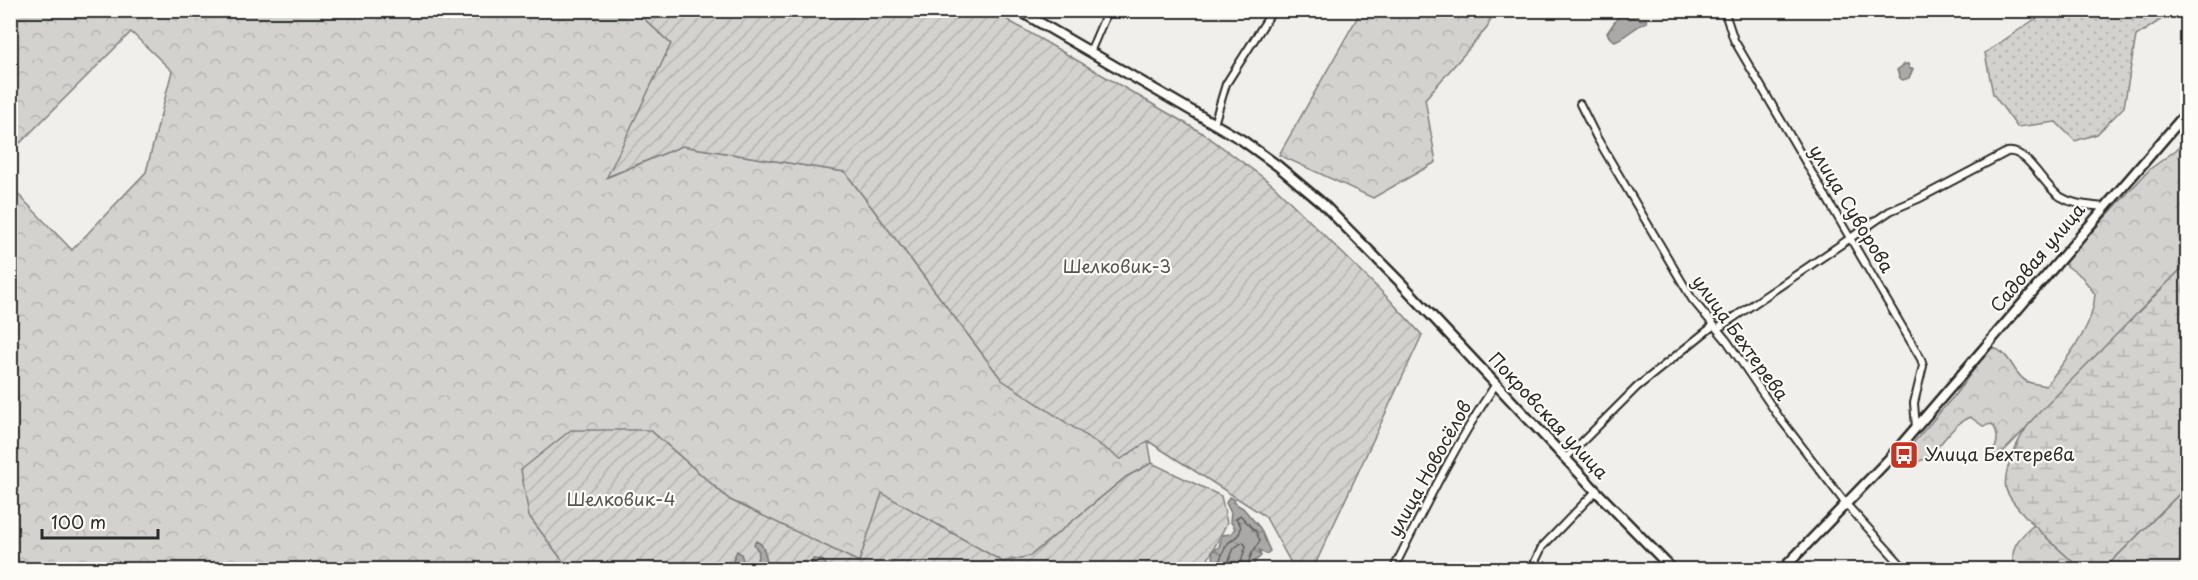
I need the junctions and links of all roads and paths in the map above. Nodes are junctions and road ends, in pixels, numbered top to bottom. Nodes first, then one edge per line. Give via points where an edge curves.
1 (1018, 10) edge
2 (1108, 10) edge
3 (1273, 10) edge
4 (1724, 10) edge
5 (1090, 52) junction
6 (1580, 104) dead end
7 (2187, 111) edge
8 (1214, 123) junction
9 (2103, 207) junction
10 (1851, 238) junction
11 (1715, 328) junction
12 (1496, 384) junction
13 (1916, 428) junction
14 (1566, 458) junction
15 (1596, 491) junction
16 (1846, 504) junction
17 (1393, 570) edge
18 (1531, 570) edge
19 (1673, 570) edge
20 (1782, 570) edge
21 (1906, 570) edge

1 - 5 street, Покровская улица
2 - 5 street
3 - 8 street via 1226,84
4 - 10 street, улица Суворова via 1734,40
5 - 8 street, Покровская улица
6 - 11 street, улица Бехтерева via 1692,299
7 - 9 street, Садовая улица
8 - 12 street, Покровская улица via 1278,165 1322,203
9 - 10 street via 2071,203 2057,196 2022,156 2012,151 1890,211
9 - 13 street, Садовая улица
10 - 11 street
10 - 13 street, улица Суворова via 1922,359 1914,403
11 - 14 street via 1637,387
11 - 16 street, улица Бехтерева
12 - 14 street, Покровская улица
12 - 17 street, улица Новосёлов via 1442,472
13 - 16 street, Садовая улица
14 - 15 street, Покровская улица
15 - 18 street via 1542,547
15 - 19 street, Покровская улица
16 - 20 street, Садовая улица
16 - 21 street, улица Бехтерева

